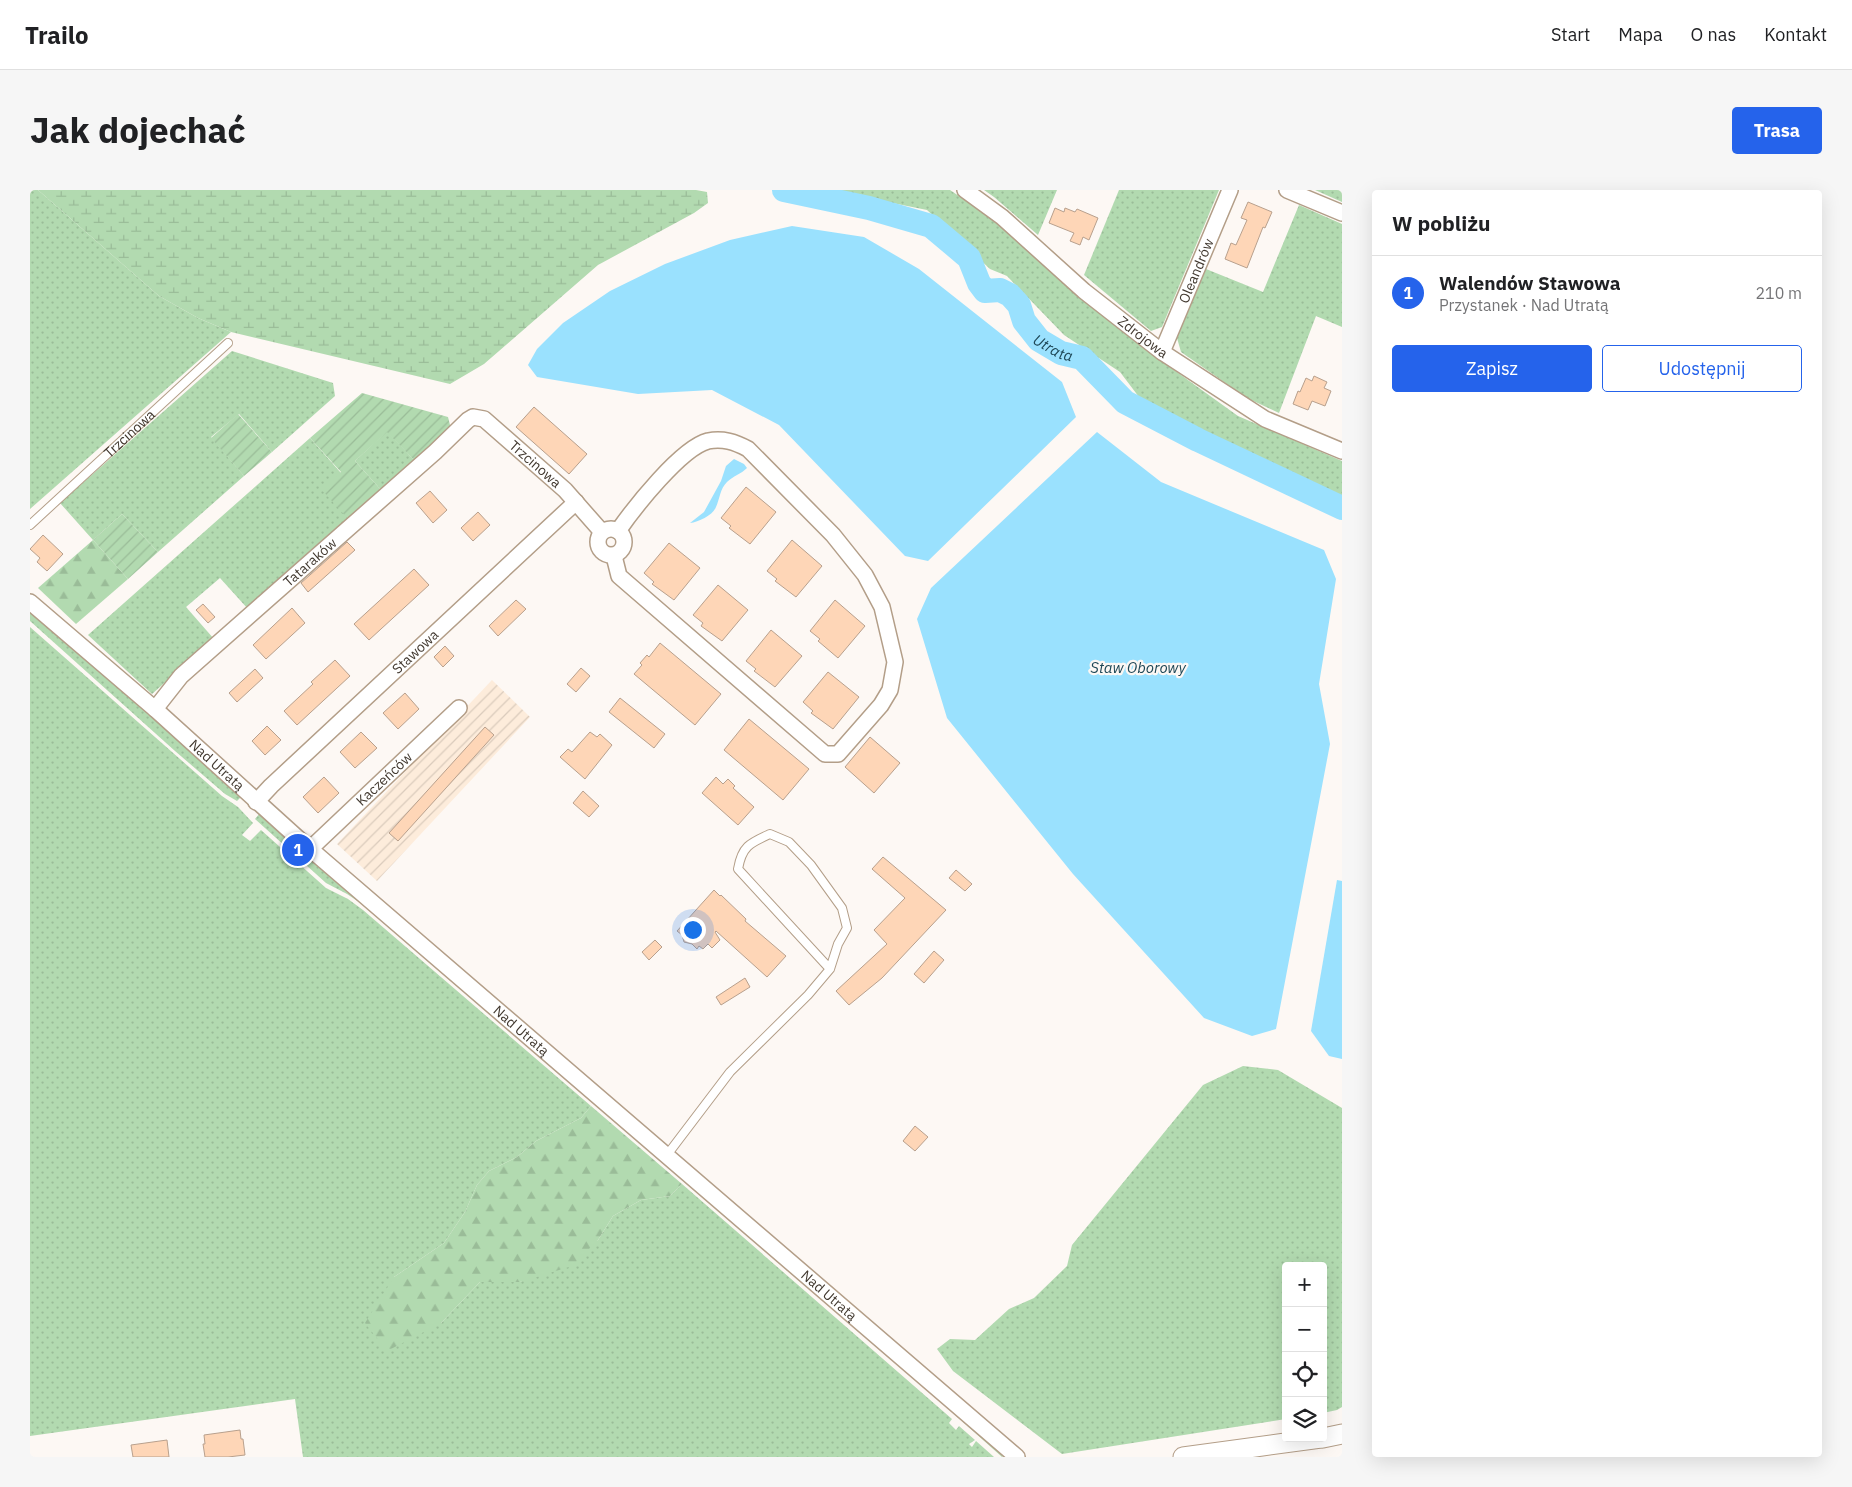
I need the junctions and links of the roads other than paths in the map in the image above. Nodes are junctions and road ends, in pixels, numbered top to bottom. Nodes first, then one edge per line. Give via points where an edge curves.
1 (965, 190) edge
2 (1230, 190) edge
3 (1287, 190) edge
4 (1342, 213) edge
5 (228, 342) dead end
6 (1162, 352) junction
7 (468, 420) joint
8 (1342, 451) edge
9 (576, 502) junction
10 (30, 525) edge
11 (618, 531) junction
12 (602, 532) junction
13 (614, 556) junction
14 (30, 602) edge
15 (459, 708) dead end
16 (155, 710) junction
17 (256, 802) junction
18 (310, 849) junction
19 (830, 969) junction
20 (667, 1156) junction
21 (1342, 1434) edge
22 (1327, 1437) edge
23 (1293, 1442) edge
24 (1017, 1457) edge
25 (1183, 1457) edge

1 - 6 street, Zdrojowa via 1002,217 1084,291
2 - 6 street, Oleandrów
3 - 4 street
5 - 10 lane, Trzcinowa
6 - 8 street, Zdrojowa via 1265,418
7 - 9 street, Trzcinowa via 473,417 484,419
7 - 16 street, Tataraków via 181,676
9 - 12 street, Trzcinowa
9 - 17 street, Stawowa
11 - 12 street via 607,529
11 - 13 street via 624,542 622,551
11 - 13 street via 686,454 707,442 732,440 748,449 833,535 865,575 882,607 894,662 890,690 881,706 838,754 825,754 619,576
12 - 13 street via 598,538 600,550
14 - 16 street, Nad Utratą
15 - 18 street, Kaczeńców
16 - 17 street, Nad Utratą
17 - 18 street, Nad Utratą
18 - 20 street, Nad Utratą
19 - 19 lane via 738,868 741,853 756,840 770,834 789,842 811,865 842,908 846,928
19 - 20 lane via 730,1072
20 - 24 street, Nad Utratą
21 - 22 street
23 - 25 street

